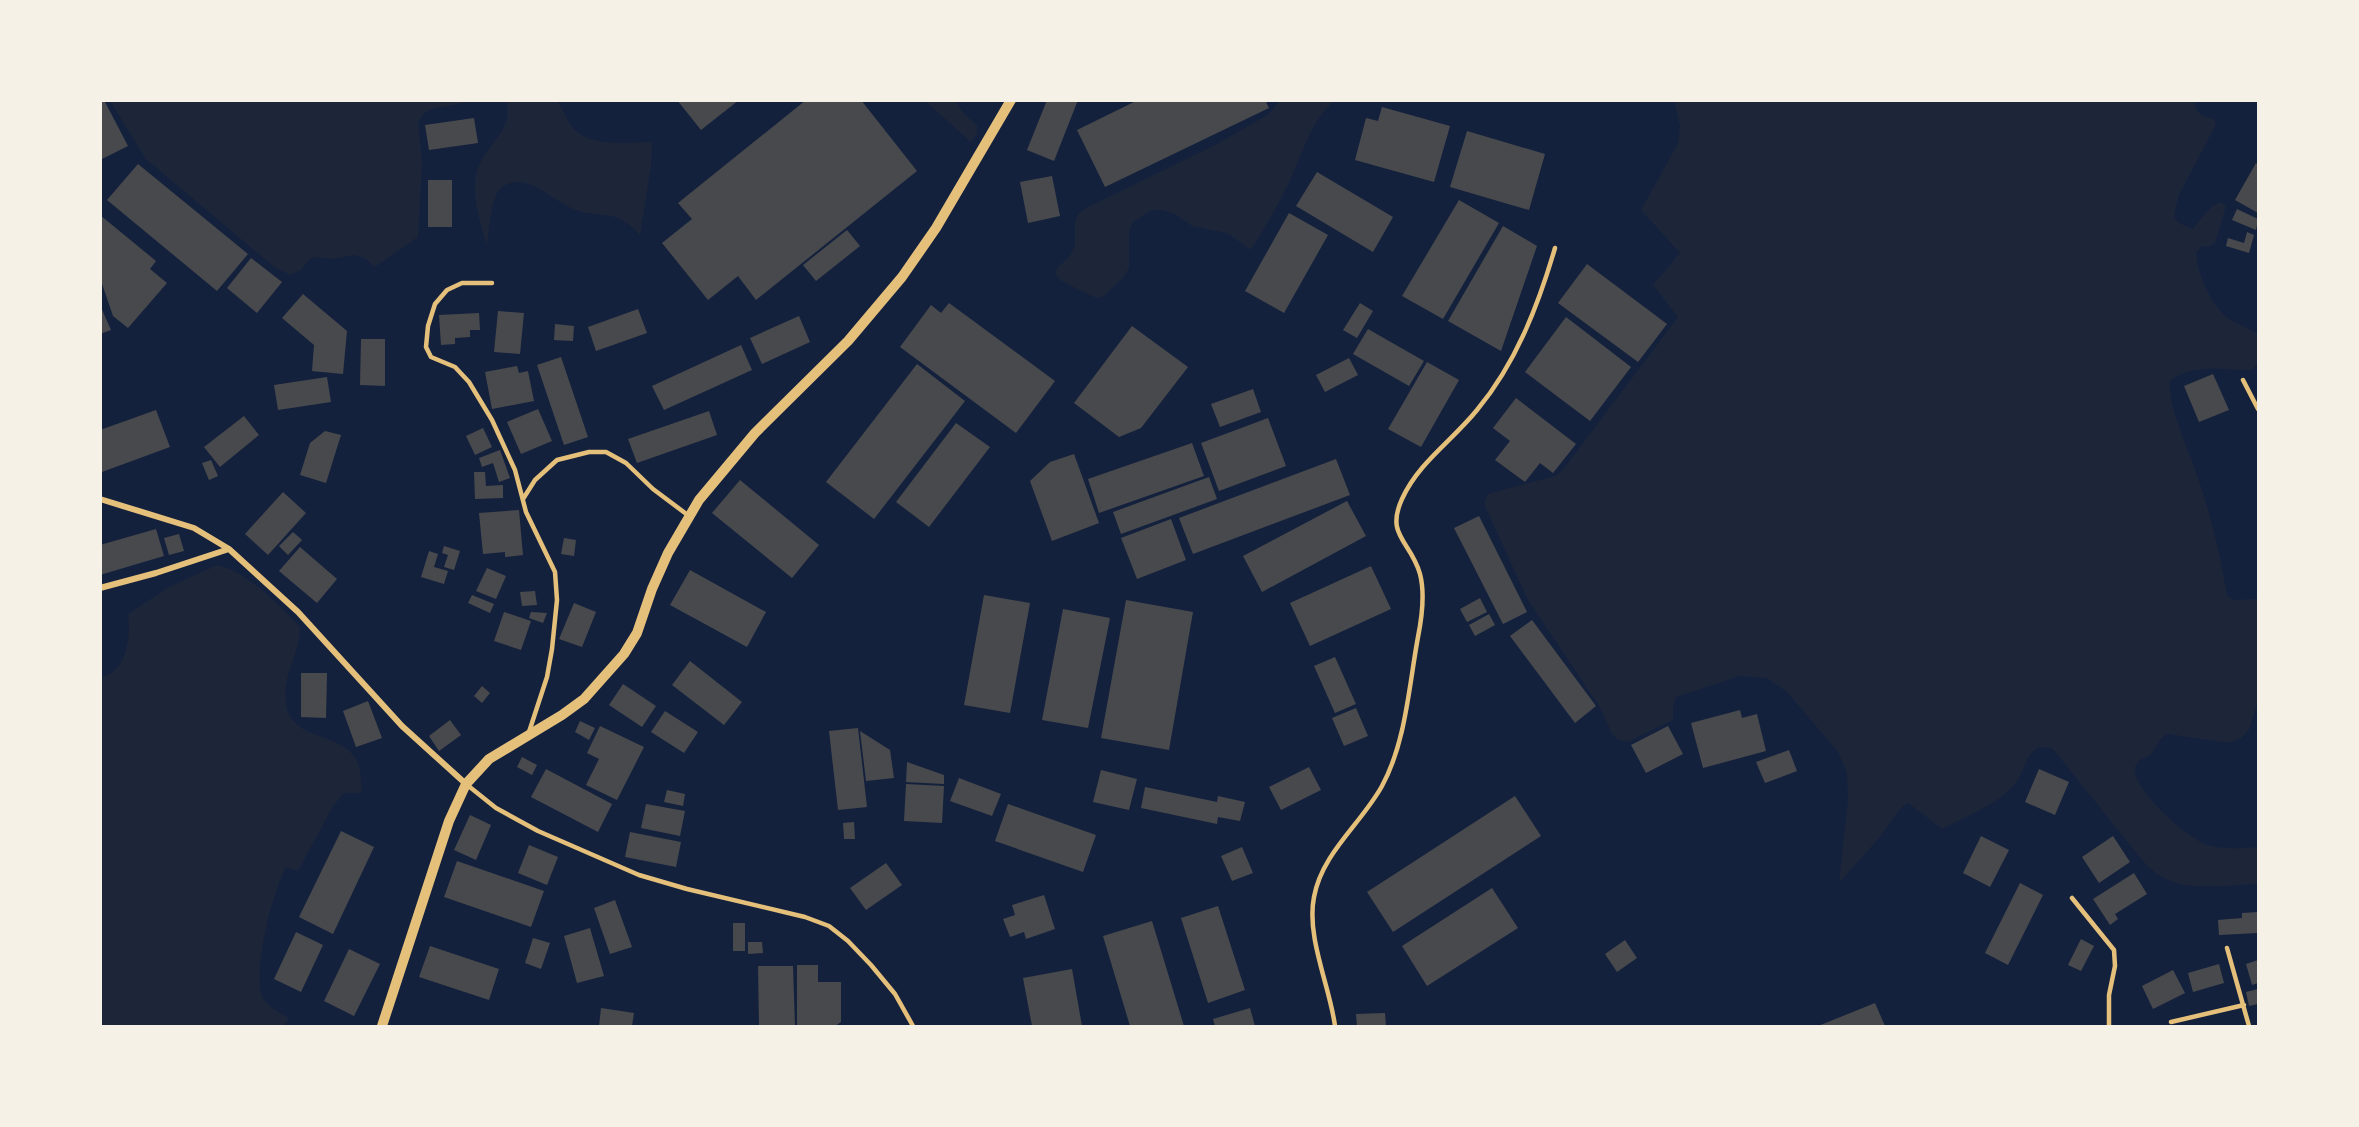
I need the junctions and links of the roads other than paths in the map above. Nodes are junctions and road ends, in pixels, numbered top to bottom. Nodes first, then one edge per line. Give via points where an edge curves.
1 (1011, 100) edge
2 (1555, 248) dead end
3 (492, 283) dead end
4 (2243, 380) dead end
5 (2259, 409) edge
6 (100, 499) edge
7 (523, 499) junction
8 (689, 516) junction
9 (230, 549) junction
10 (100, 588) edge
11 (528, 734) junction
12 (466, 784) junction
13 (2072, 898) dead end
14 (2227, 948) dead end
15 (2244, 1005) junction
16 (2171, 1022) dead end
17 (382, 1026) edge
18 (913, 1026) edge
19 (1335, 1026) edge
20 (2109, 1026) edge
21 (2249, 1026) edge

1 - 8 street via 936,228 902,277 848,341 755,433
2 - 19 lane via 1530,321 1501,378 1469,420 1416,473 1397,515 1395,529 1415,561 1422,586 1420,628 1401,729 1381,787 1328,860 1313,899 1317,943
3 - 7 lane via 462,283 447,290 435,304 426,347 431,357 455,368 469,382 506,450
4 - 5 lane
6 - 9 street via 194,528
7 - 8 lane via 535,480 557,460 606,452 626,463
7 - 11 lane via 555,572 557,600 547,677
8 - 11 street via 668,553 637,633 624,654 584,699
9 - 10 street
9 - 12 street via 298,612 402,726
11 - 12 street via 489,759
12 - 17 street via 449,821
12 - 18 lane via 496,808 538,831 639,875 829,926 871,965 895,994
13 - 20 lane via 2114,950
14 - 15 lane
15 - 16 lane
15 - 21 lane

